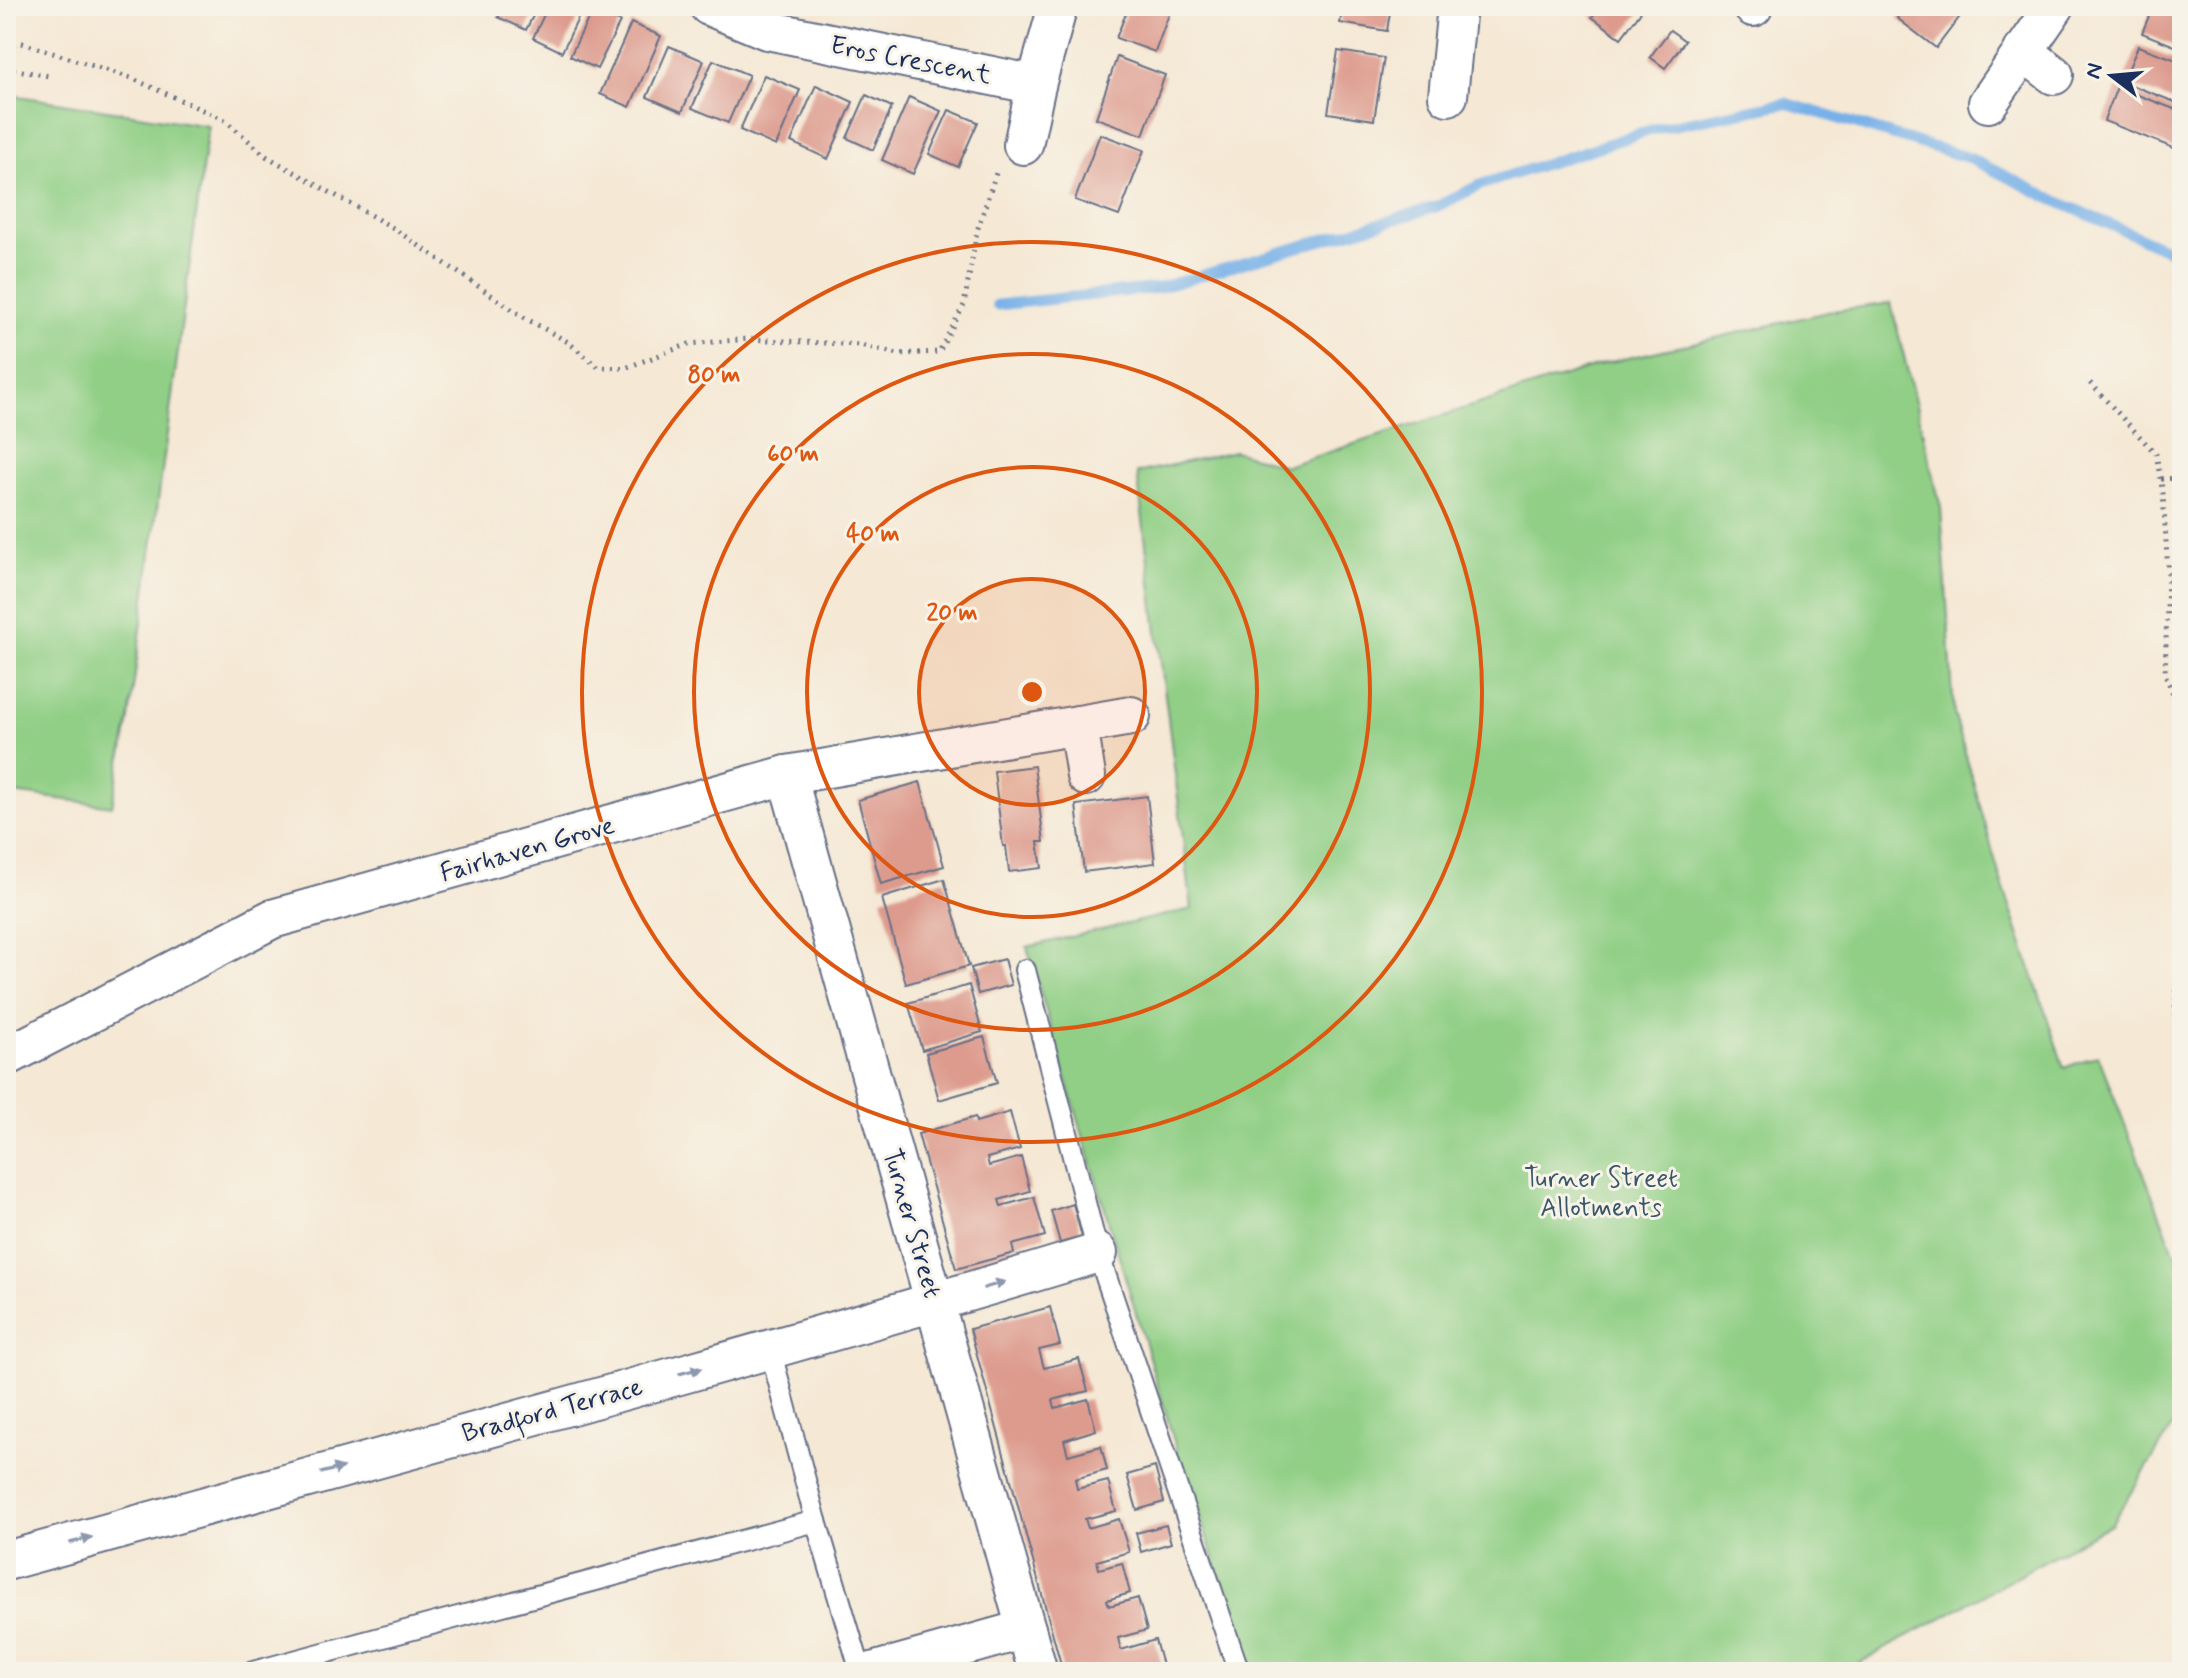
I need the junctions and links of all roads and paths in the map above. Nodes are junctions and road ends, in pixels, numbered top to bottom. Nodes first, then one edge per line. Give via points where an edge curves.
1 (709, 6) edge
2 (1058, 6) edge
3 (1457, 6) edge
4 (2055, 6) edge
5 (6, 42) edge
6 (2023, 51) junction
7 (6, 68) edge
8 (2054, 75) dead end
9 (49, 76) dead end
10 (1036, 85) junction
11 (1448, 96) dead end
12 (1988, 103) dead end
13 (1023, 145) joint
14 (2090, 383) dead end
15 (2182, 478) edge
16 (2161, 479) junction
17 (2182, 581) edge
18 (2168, 582) junction
19 (1131, 716) dead end
20 (2182, 716) edge
21 (1078, 725) junction
22 (787, 775) junction
23 (1086, 776) dead end
24 (2182, 902) edge
25 (1025, 970) dead end
26 (2182, 1056) edge
27 (6, 1057) edge
28 (1098, 1253) junction
29 (935, 1303) junction
30 (770, 1349) junction
31 (816, 1521) junction
32 (6, 1561) edge
33 (1026, 1629) junction
34 (253, 1672) edge
35 (861, 1672) edge
36 (872, 1672) edge
37 (1038, 1672) edge
38 (1239, 1672) edge

1 - 10 street, Eros Crescent via 767,30
2 - 10 street
3 - 11 street
4 - 6 street
5 - 13 path via 131,78 225,120 266,156 393,228 598,367 625,368 689,344 749,339 860,345 898,354 939,352 964,305 977,231 998,167
6 - 8 street
6 - 12 street
7 - 9 path
10 - 13 street
14 - 16 path via 2156,454
15 - 16 path
16 - 18 path
17 - 18 path
18 - 20 path via 2165,674
19 - 21 street, Fairhaven Grove
21 - 22 street, Fairhaven Grove
21 - 23 street
22 - 27 street, Fairhaven Grove via 272,919
22 - 29 street, Turner Street
24 - 26 path via 2175,1012
25 - 28 lane
29 -> 28 street, Bradford Terrace
28 - 38 lane
29 - 30 street, Bradford Terrace
29 - 33 street, Turner Street
30 - 31 lane
32 -> 30 street, Bradford Terrace
31 - 34 lane
31 - 35 lane
33 - 36 street
33 - 37 street, Turner Street

